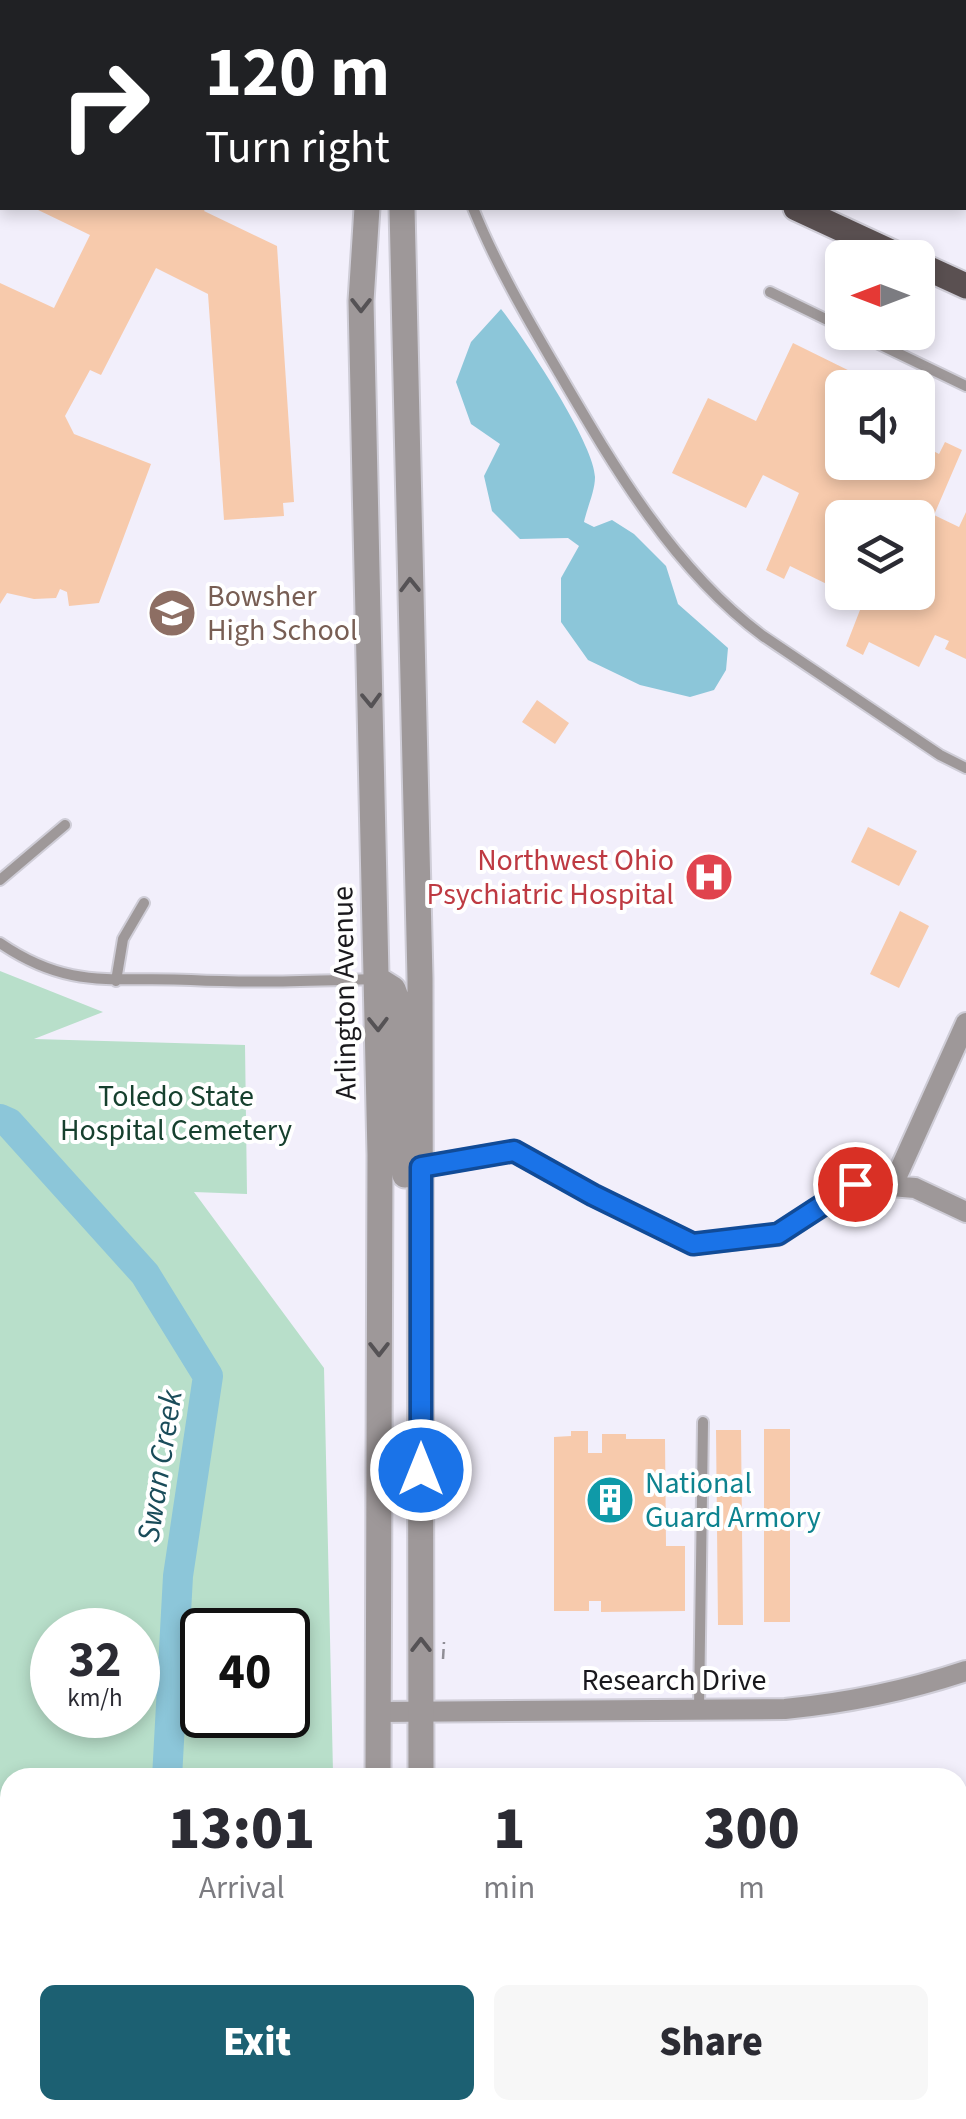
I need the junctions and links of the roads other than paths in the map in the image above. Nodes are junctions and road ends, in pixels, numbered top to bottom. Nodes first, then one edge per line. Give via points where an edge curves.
1 (367, 210) edge
2 (402, 210) edge
3 (474, 210) edge
4 (800, 210) edge
5 (865, 240) edge
6 (935, 272) edge
7 (966, 286) edge
8 (770, 292) dead end
9 (825, 319) edge
10 (891, 350) edge
11 (966, 386) edge
12 (966, 768) edge
13 (65, 825) dead end
14 (0, 880) edge
15 (144, 903) dead end
16 (0, 943) edge
17 (377, 979) junction
18 (116, 981) junction
19 (966, 1023) edge
20 (421, 1167) junction
21 (892, 1186) junction
22 (966, 1212) edge
23 (704, 1422) dead end
24 (421, 1470) junction
25 (966, 1672) edge
26 (698, 1710) junction
27 (421, 1711) junction
28 (378, 1712) junction
29 (378, 1768) edge
30 (421, 1768) edge

1 -> 17 street, Arlington Avenue via 361,301
20 -> 2 street
3 - 12 lane via 580,408 687,565 750,626
4 - 5 main road
6 - 7 main road
8 - 9 lane
10 - 11 lane
13 - 14 lane
15 - 18 lane via 122,938
16 - 18 lane via 70,976
17 - 18 lane
17 - 24 street via 393,989 400,1011 406,1342
17 -> 28 street, Arlington Avenue
19 - 21 street
20 - 21 street via 514,1151 693,1244 778,1234 855,1184
20 - 24 street
21 - 22 street via 915,1188
23 - 26 lane
27 -> 24 street
25 - 26 street, Research Drive via 834,1704
26 - 27 street, Research Drive
27 - 28 street, Research Drive
27 - 30 street
28 - 29 street, Arlington Avenue

